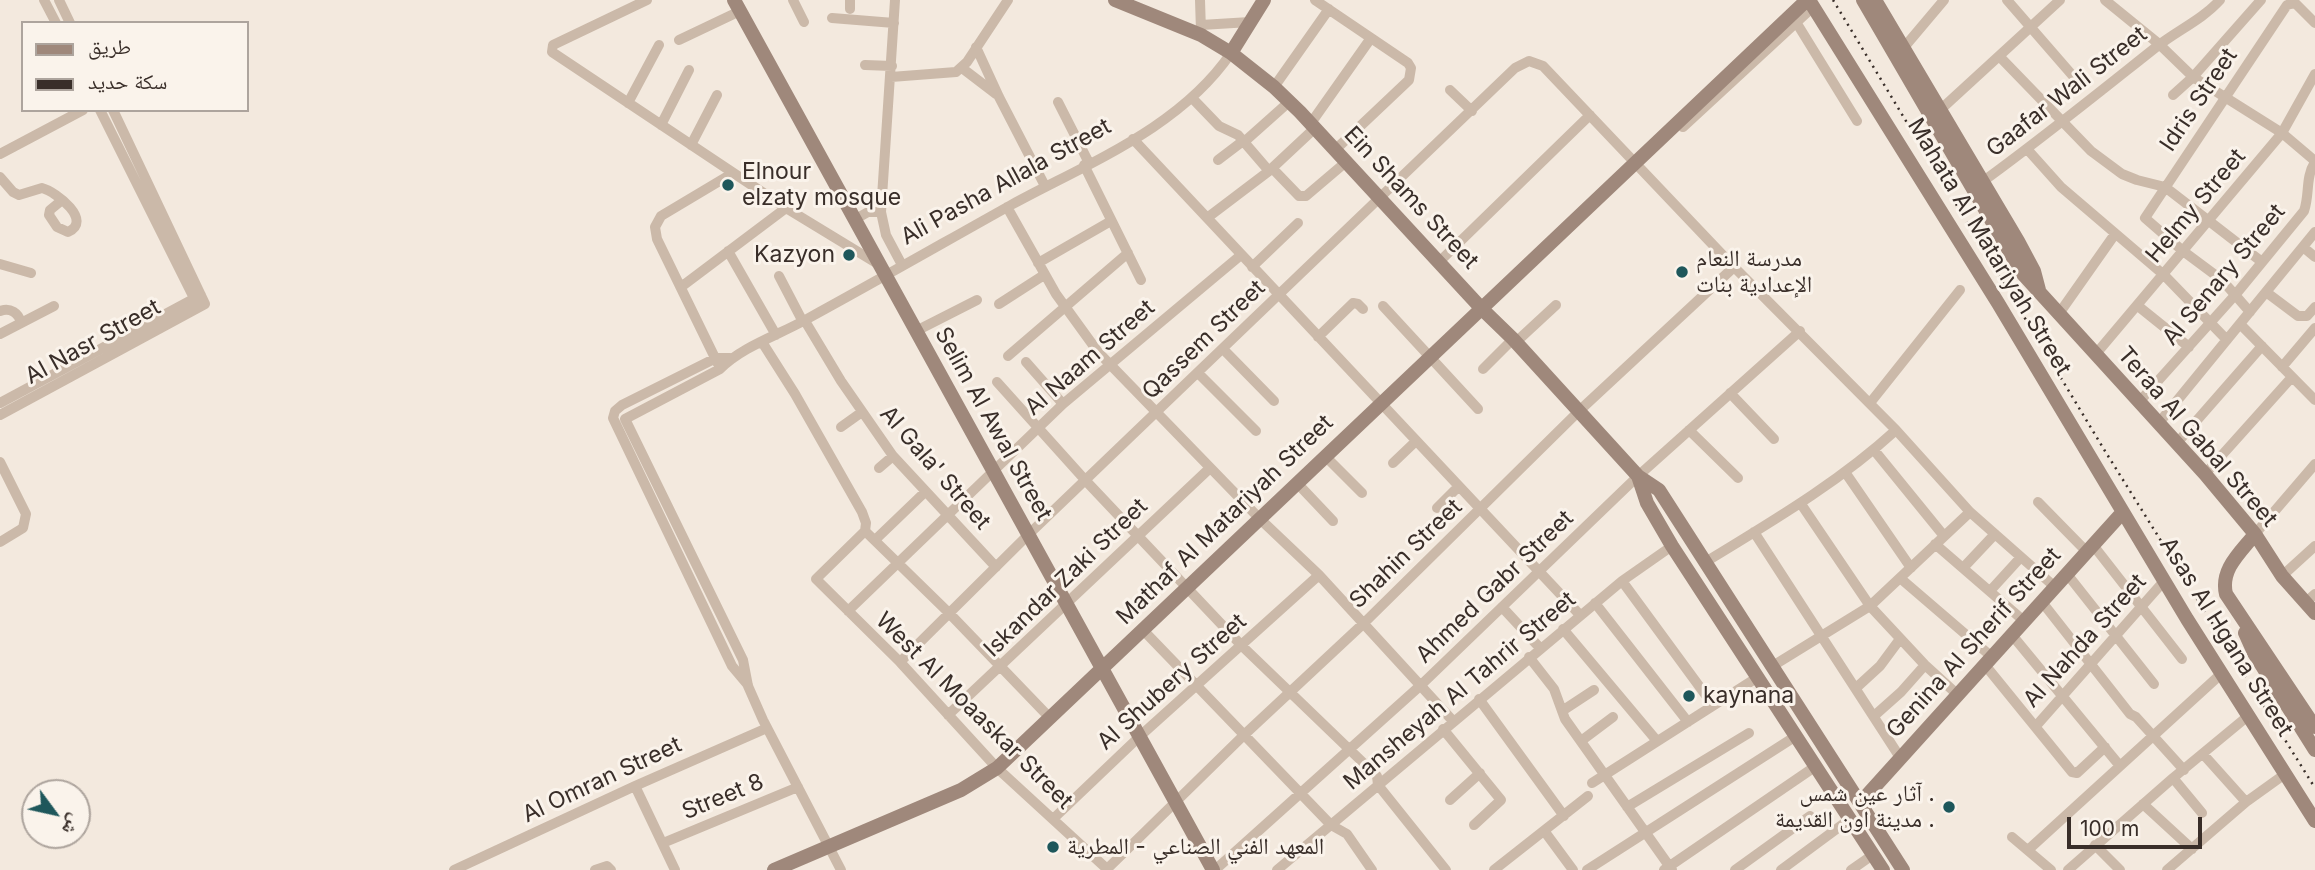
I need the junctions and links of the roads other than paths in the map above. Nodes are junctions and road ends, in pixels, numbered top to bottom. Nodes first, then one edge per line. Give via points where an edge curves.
1 (44, 0) edge
2 (59, 0) edge
3 (647, 0) edge
4 (793, 0) edge
5 (895, 0) edge
6 (1009, 0) edge
7 (1115, 0) edge
8 (1200, 0) edge
9 (1264, 0) edge
10 (1315, 0) edge
11 (1944, 0) edge
12 (2007, 0) edge
13 (2060, 0) edge
14 (2105, 0) edge
15 (2202, 0) edge
16 (2260, 0) edge
17 (1869, 1) edge
18 (1810, 2) edge
19 (739, 4) edge
20 (2216, 4) edge
21 (1328, 9) junction
22 (832, 18) dead end
23 (55, 21) edge
24 (70, 21) edge
25 (804, 22) dead end
26 (1250, 22) junction
27 (1796, 22) junction
28 (894, 23) junction
29 (2315, 23) edge
30 (2031, 26) junction
31 (1201, 30) junction
32 (1371, 38) junction
33 (679, 40) dead end
34 (2159, 44) junction
35 (659, 45) dead end
36 (976, 47) junction
37 (1231, 53) junction
38 (1899, 53) junction
39 (1999, 56) junction
40 (865, 65) dead end
41 (962, 68) junction
42 (689, 70) dead end
43 (892, 72) junction
44 (2315, 74) edge
45 (2073, 76) dead end
46 (2193, 77) junction
47 (1274, 88) junction
48 (1450, 89) dead end
49 (717, 95) dead end
50 (2173, 95) dead end
51 (2225, 95) junction
52 (999, 97) junction
53 (1193, 99) junction
54 (1058, 102) dead end
55 (1290, 102) junction
56 (628, 103) junction
57 (1472, 111) junction
58 (1939, 111) junction
59 (79, 112) edge
60 (101, 112) edge
61 (114, 112) edge
62 (1590, 115) junction
63 (1857, 121) dead end
64 (2061, 122) junction
65 (661, 125) junction
66 (1313, 125) junction
67 (2282, 133) junction
68 (1133, 139) junction
69 (1244, 141) junction
70 (691, 145) junction
71 (2027, 149) junction
72 (1335, 150) junction
73 (0, 154) edge
74 (1218, 160) dead end
75 (2315, 161) edge
76 (1346, 162) junction
77 (1086, 164) junction
78 (1637, 165) junction
79 (1271, 169) junction
80 (733, 173) junction
81 (0, 177) edge
82 (1045, 186) junction
83 (1977, 186) junction
84 (2165, 187) junction
85 (1379, 198) junction
86 (61, 201) dead end
87 (1007, 207) junction
88 (786, 208) junction
89 (881, 212) junction
90 (1207, 218) junction
91 (854, 219) junction
92 (2208, 220) junction
93 (1111, 221) junction
94 (1298, 223) dead end
95 (2315, 232) edge
96 (2115, 234) junction
97 (2303, 247) junction
98 (728, 251) junction
99 (2183, 251) junction
100 (1128, 253) junction
101 (1241, 255) junction
102 (2315, 257) edge
103 (1439, 262) junction
104 (2262, 262) junction
105 (1038, 263) junction
106 (0, 264) edge
107 (902, 265) junction
108 (1252, 267) junction
109 (1734, 267) junction
110 (881, 270) junction
111 (31, 273) dead end
112 (1044, 275) junction
113 (2164, 275) junction
114 (779, 276) dead end
115 (1141, 280) dead end
116 (681, 287) junction
117 (1960, 290) dead end
118 (2266, 292) junction
119 (2236, 294) junction
120 (1278, 295) junction
121 (977, 300) dead end
122 (200, 301) junction
123 (999, 304) dead end
124 (1556, 305) dead end
125 (54, 306) dead end
126 (1383, 306) dead end
127 (2138, 306) junction
128 (2315, 307) edge
129 (1065, 308) junction
130 (1363, 309) dead end
131 (1482, 309) junction
132 (0, 310) edge
133 (2250, 312) junction
134 (2058, 314) junction
135 (804, 321) junction
136 (21, 323) junction
137 (2211, 323) junction
138 (2240, 324) junction
139 (2315, 328) edge
140 (916, 331) junction
141 (1800, 331) junction
142 (0, 334) edge
143 (776, 335) junction
144 (1318, 337) junction
145 (1515, 340) junction
146 (2227, 340) junction
147 (762, 342) junction
148 (2262, 346) junction
149 (2189, 347) junction
150 (1223, 349) junction
151 (2095, 355) junction
152 (1008, 356) dead end
153 (1429, 357) junction
154 (716, 358) junction
155 (730, 358) junction
156 (1026, 362) dead end
157 (1109, 363) junction
158 (2282, 367) junction
159 (720, 369) junction
160 (1483, 369) dead end
161 (1198, 373) junction
162 (2292, 377) junction
163 (668, 382) junction
164 (997, 382) dead end
165 (673, 393) junction
166 (1730, 393) junction
167 (2313, 393) edge
168 (1274, 401) dead end
169 (0, 402) edge
170 (2139, 402) junction
171 (1870, 403) junction
172 (1063, 404) junction
173 (1380, 404) junction
174 (1478, 409) dead end
175 (1580, 411) junction
176 (862, 412) junction
177 (1156, 413) junction
178 (0, 415) edge
179 (2158, 424) junction
180 (841, 427) dead end
181 (1037, 428) junction
182 (1689, 430) junction
183 (1896, 430) junction
184 (1256, 431) dead end
185 (1774, 439) dead end
186 (1415, 442) junction
187 (2176, 443) junction
188 (1874, 450) junction
189 (893, 456) junction
190 (1325, 456) junction
191 (0, 463) edge
192 (1393, 463) dead end
193 (2315, 464) edge
194 (879, 468) dead end
195 (1210, 468) junction
196 (994, 471) junction
197 (1845, 472) junction
198 (2205, 474) junction
199 (1638, 476) junction
200 (1738, 478) dead end
201 (1086, 481) junction
202 (1297, 483) junction
203 (1458, 487) junction
204 (925, 492) junction
205 (1362, 493) dead end
206 (2038, 502) dead end
207 (1801, 503) junction
208 (1437, 508) dead end
209 (1479, 509) junction
210 (1970, 512) junction
211 (2122, 513) junction
212 (947, 516) junction
213 (1260, 519) junction
214 (1333, 521) dead end
215 (865, 531) junction
216 (1755, 532) junction
217 (1029, 534) junction
218 (1995, 534) junction
219 (2255, 534) junction
220 (1139, 535) junction
221 (1944, 536) junction
222 (875, 540) junction
223 (0, 542) edge
224 (1935, 544) junction
225 (1672, 545) junction
226 (2315, 546) edge
227 (2090, 548) junction
228 (2021, 557) junction
229 (898, 563) junction
230 (1704, 563) junction
231 (996, 567) junction
232 (1911, 568) junction
233 (1963, 568) junction
234 (1539, 572) junction
235 (2067, 574) junction
236 (1319, 575) junction
237 (2282, 576) junction
238 (1900, 578) junction
239 (1622, 581) junction
240 (2164, 581) junction
241 (2055, 587) junction
242 (1189, 588) junction
243 (1990, 592) junction
244 (2042, 602) junction
245 (1595, 603) junction
246 (2312, 603) edge
247 (1066, 605) junction
248 (1870, 606) junction
249 (1502, 607) junction
250 (2142, 608) junction
251 (848, 611) junction
252 (950, 613) junction
253 (1580, 615) junction
254 (2242, 618) junction
255 (2024, 621) junction
256 (1364, 623) junction
257 (1563, 629) junction
258 (1143, 630) junction
259 (2012, 635) junction
260 (2116, 636) junction
261 (1822, 637) junction
262 (1900, 639) junction
263 (1242, 646) junction
264 (1540, 648) junction
265 (1530, 657) junction
266 (2182, 659) dead end
267 (1989, 661) junction
268 (900, 662) junction
269 (2091, 664) junction
270 (1925, 665) junction
271 (1001, 667) junction
272 (1771, 667) junction
273 (1101, 670) junction
274 (2221, 674) junction
275 (1758, 677) junction
276 (2154, 684) dead end
277 (1421, 685) junction
278 (748, 686) junction
279 (1197, 687) junction
280 (1856, 688) junction
281 (1594, 690) dead end
282 (1290, 694) junction
283 (1958, 695) junction
284 (2063, 695) junction
285 (1479, 699) junction
286 (1713, 705) junction
287 (1562, 711) junction
288 (948, 715) junction
289 (1874, 716) junction
290 (2248, 716) junction
291 (1613, 717) dead end
292 (1050, 718) junction
293 (1453, 722) junction
294 (1688, 722) junction
295 (2036, 726) junction
296 (767, 727) junction
297 (2315, 727) edge
298 (1443, 729) junction
299 (1749, 733) dead end
300 (1244, 735) junction
301 (2154, 735) junction
302 (1796, 736) junction
303 (1139, 737) junction
304 (1581, 741) junction
305 (1657, 741) junction
306 (2105, 747) junction
307 (2315, 750) edge
308 (1349, 751) junction
309 (2203, 754) junction
310 (1901, 759) junction
311 (1816, 766) junction
312 (2120, 766) junction
313 (997, 768) junction
314 (2184, 770) junction
315 (1480, 773) junction
316 (2285, 774) junction
317 (1605, 775) junction
318 (2173, 778) junction
319 (1592, 783) dead end
320 (1378, 785) junction
321 (635, 786) junction
322 (798, 787) junction
323 (1300, 792) junction
324 (1588, 796) dead end
325 (1450, 800) dead end
326 (1175, 802) junction
327 (2246, 802) junction
328 (1860, 803) junction
329 (2143, 804) junction
330 (1628, 807) junction
331 (2202, 813) dead end
332 (1564, 816) junction
333 (1810, 816) dead end
334 (1053, 819) junction
335 (1850, 819) junction
336 (2315, 821) edge
337 (1331, 825) junction
338 (1474, 825) dead end
339 (1645, 831) junction
340 (1545, 832) junction
341 (2012, 836) dead end
342 (663, 843) junction
343 (2095, 845) junction
344 (830, 846) junction
345 (2192, 849) junction
346 (2028, 850) junction
347 (1874, 854) junction
348 (471, 866) edge
349 (1210, 868) edge
350 (1107, 869) edge
351 (1669, 869) edge
352 (454, 870) edge
353 (595, 870) edge
354 (611, 870) edge
355 (675, 870) edge
356 (774, 870) edge
357 (841, 870) edge
358 (1278, 870) edge
359 (1372, 870) edge
360 (1446, 870) edge
361 (1494, 870) edge
362 (1573, 870) edge
363 (1587, 870) edge
364 (1735, 870) edge
365 (1781, 870) edge
366 (1851, 870) edge
367 (1883, 870) edge
368 (1903, 870) edge
369 (2050, 870) edge
370 (2068, 870) edge
371 (2120, 870) edge
372 (2167, 870) edge

1 - 23 street
2 - 24 street
3 - 56 street via 552,48
4 - 25 street
5 - 28 street
6 - 36 street
7 - 31 street, Ein Shams Street
8 - 31 street
9 - 26 street, Ali Pasha Allala Street
10 - 21 street
11 - 38 street
12 - 30 street
13 - 30 street
14 - 34 street
15 - 20 street
16 - 46 street
17 - 38 street, Teraa Al Gabal Street
18 - 27 street, Mathaf Al Matariyah Street
18 - 78 street, Mathaf Al Matariyah Street via 1662,135
18 - 211 street, Mahata Al Matariyah Street
19 - 33 street
19 - 91 street, Selim Al Awal Street
20 - 34 street, Gaafar Wali Street
21 - 32 street
21 - 47 street
22 - 28 street
26 - 31 street
26 - 37 street, Ali Pasha Allala Street
27 - 63 street
27 - 78 street, Mathaf Al Matariyah Street
28 - 43 street
29 - 51 street, Idris Street via 2295,4 2287,5
30 - 39 street
30 - 45 street
31 - 37 street, Ein Shams Street
32 - 66 street
32 - 72 street via 1408,64 1411,74
34 - 46 street
34 - 64 street, Gaafar Wali Street
35 - 56 street
36 - 41 street
36 - 52 street
37 - 47 street, Ein Shams Street
37 - 53 street, Ali Pasha Allala Street
38 - 58 street, Teraa Al Gabal Street
38 - 83 street, Teraa Al Gabal Street
39 - 58 street
39 - 64 street
40 - 43 street
41 - 43 street via 950,74
41 - 52 street
42 - 65 street
43 - 89 street
44 - 67 street, Helmy Street
46 - 50 street
46 - 51 street
47 - 55 street, Ein Shams Street
48 - 57 street
49 - 70 street
51 - 67 street
51 - 84 street, Idris Street
52 - 82 street
53 - 68 street, Ali Pasha Allala Street
53 - 69 street via 1219,126
54 - 77 street
55 - 66 street, Ein Shams Street
55 - 69 street
56 - 65 street
57 - 62 street, Qassem Street via 1521,63 1529,61 1543,66
57 - 85 street, Qassem Street
58 - 83 street, Teraa Al Gabal Street
59 - 73 street
60 - 122 street
61 - 122 street
62 - 78 street
62 - 103 street
64 - 71 street, Gaafar Wali Street
64 - 84 street via 2122,174
65 - 70 street
66 - 72 street, Ein Shams Street
66 - 79 street
67 - 75 street
67 - 92 street, Helmy Street
68 - 77 street, Ali Pasha Allala Street
68 - 90 street
69 - 74 street
69 - 79 street
70 - 80 street
71 - 83 street, Gaafar Wali Street
71 - 96 street via 2060,187
72 - 76 street, Ein Shams Street
75 - 104 street, Al Senary Street via 2304,211
76 - 79 street via 1306,196
76 - 85 street, Ein Shams Street
77 - 82 street, Ali Pasha Allala Street
77 - 93 street
78 - 109 street
78 - 131 street, Mathaf Al Matariyah Street
79 - 90 street
80 - 88 street
80 - 116 street via 657,221 657,239
81 - 86 street via 19,195 42,188
82 - 87 street, Ali Pasha Allala Street
83 - 134 street, Teraa Al Gabal Street via 2022,273
84 - 92 street
84 - 99 street, Idris Street via 2145,218
85 - 103 street, Ein Shams Street
85 - 120 street, Qassem Street
87 - 105 street
87 - 107 street, Ali Pasha Allala Street
88 - 98 street
88 - 110 street
89 - 91 street
89 - 107 street via 886,235
90 - 101 street
91 - 110 street, Selim Al Awal Street
92 - 99 street, Helmy Street
92 - 104 street
93 - 100 street
93 - 105 street
94 - 108 street
95 - 97 street
96 - 113 street
96 - 134 street
97 - 102 street
97 - 118 street
98 - 116 street
98 - 143 street
99 - 113 street, Helmy Street
99 - 119 street
100 - 115 street
100 - 129 street
101 - 108 street
101 - 157 street, Al Naam Street
103 - 131 street, Ein Shams Street
104 - 119 street, Al Senary Street
105 - 112 street
106 - 111 street
107 - 110 street, Ali Pasha Allala Street
108 - 120 street
109 - 141 street
109 - 175 street, Shahin Street
110 - 135 street, Ali Pasha Allala Street
110 - 140 street, Selim Al Awal Street
112 - 123 street
112 - 129 street
113 - 127 street, Helmy Street
113 - 137 street
114 - 135 street, Al Gala' Street
116 - 154 street
117 - 171 street
118 - 128 street via 2298,316 2307,317
118 - 133 street
119 - 133 street
119 - 137 street, Al Senary Street
120 - 144 street
120 - 150 street, Qassem Street
121 - 140 street
122 - 169 street, Al Nasr Street
122 - 178 street, Al Nasr Street
124 - 145 street
125 - 136 street
126 - 153 street
127 - 149 street
127 - 151 street, Helmy Street
129 - 152 street
129 - 157 street
130 - 144 street via 1353,303
131 - 145 street, Ein Shams Street
131 - 153 street, Mathaf Al Matariyah Street
132 - 136 street via 14,312
133 - 138 street
134 - 151 street, Teraa Al Gabal Street
135 - 143 street, Ali Pasha Allala Street
135 - 176 street, Al Gala' Street
136 - 142 street
137 - 146 street
137 - 149 street, Al Senary Street
138 - 146 street
138 - 148 street
139 - 158 street
140 - 196 street, Selim Al Awal Street
141 - 166 street, Ahmed Gabr Street
141 - 171 street
143 - 147 street, Ali Pasha Allala Street
144 - 173 street
145 - 160 street
145 - 175 street, Ein Shams Street
146 - 179 street
147 - 155 street, Ali Pasha Allala Street
147 - 215 street via 862,512
148 - 158 street
148 - 187 street
149 - 170 street, Al Senary Street
150 - 161 street, Qassem Street
150 - 168 street
151 - 170 street, Teraa Al Gabal Street
153 - 173 street, Mathaf Al Matariyah Street
153 - 174 street
154 - 155 street, Ali Pasha Allala Street
154 - 159 street
154 - 163 street, Ali Pasha Allala Street
155 - 159 street, Ali Pasha Allala Street
156 - 172 street
157 - 172 street, Al Naam Street
157 - 177 street
158 - 162 street
159 - 165 street, Ali Pasha Allala Street
161 - 177 street, Qassem Street
161 - 184 street
162 - 167 street
162 - 198 street
163 - 165 street
163 - 278 street, Ali Pasha Allala Street via 622,405 613,418 732,666
164 - 181 street
165 - 278 street, Ali Pasha Allala Street via 625,421 743,660
166 - 182 street, Ahmed Gabr Street
166 - 185 street
170 - 179 street, Teraa Al Gabal Street
171 - 183 street
172 - 181 street, Al Naam Street
173 - 186 street
173 - 190 street, Mathaf Al Matariyah Street
175 - 199 street, Ein Shams Street
175 - 209 street, Shahin Street
176 - 180 street
176 - 189 street, Al Gala' Street
177 - 195 street
177 - 201 street, Qassem Street
179 - 187 street, Teraa Al Gabal Street
181 - 196 street, Al Naam Street
181 - 201 street
182 - 199 street, Ahmed Gabr Street
182 - 200 street
183 - 188 street
183 - 210 street
186 - 192 street
186 - 203 street
187 - 198 street, Teraa Al Gabal Street
188 - 197 street
188 - 221 street
189 - 194 street
189 - 204 street, Al Gala' Street
190 - 202 street, Mathaf Al Matariyah Street
190 - 205 street
191 - 223 street via 26,514 23,528
193 - 219 street
195 - 213 street
195 - 220 street, Iskandar Zaki Street
196 - 212 street, Al Naam Street
196 - 217 street, Selim Al Awal Street
197 - 207 street
197 - 232 street
198 - 219 street, Teraa Al Gabal Street
199 - 225 street, Ein Shams Street via 1641,492
199 - 230 street, Ein Shams Street via 1659,490
199 - 234 street, Ahmed Gabr Street
201 - 217 street, Qassem Street
201 - 220 street
202 - 213 street, Mathaf Al Matariyah Street
202 - 214 street
203 - 208 street
203 - 209 street
204 - 212 street, Al Gala' Street
204 - 222 street
206 - 227 street
207 - 216 street
207 - 248 street
209 - 234 street
209 - 256 street, Shahin Street
210 - 218 street
210 - 221 street
211 - 227 street, Genina Al Sherif Street
211 - 240 street, Asas Al Hgana Street
212 - 229 street, Al Naam Street
212 - 231 street, Al Gala' Street
213 - 236 street
213 - 242 street, Mathaf Al Matariyah Street
215 - 222 street
215 - 251 street, West Al Moaaskar Street via 816,579
216 - 230 street
216 - 261 street
217 - 231 street, Qassem Street
217 - 247 street, Selim Al Awal Street
218 - 228 street
218 - 233 street
219 - 237 street, Teraa Al Gabal Street
219 - 254 street via 2224,579 2226,594
220 - 242 street
220 - 247 street, Iskandar Zaki Street
221 - 224 street
222 - 229 street
224 - 232 street
224 - 233 street
225 - 239 street, Mansheyah Al Tahrir Street
225 - 275 street, Ein Shams Street
226 - 237 street
227 - 235 street, Genina Al Sherif Street
227 - 250 street
228 - 241 street
228 - 243 street
229 - 251 street, Al Naam Street
229 - 252 street
230 - 272 street, Ein Shams Street
231 - 252 street, Qassem Street
232 - 238 street
233 - 243 street
234 - 249 street, Ahmed Gabr Street
234 - 253 street
235 - 241 street, Genina Al Sherif Street
235 - 260 street
236 - 256 street
236 - 263 street, Al Shubery Street
237 - 246 street, Teraa Al Gabal Street
238 - 248 street
238 - 267 street
239 - 245 street, Mansheyah Al Tahrir Street
239 - 286 street
240 - 250 street, Al Nahda Street
240 - 274 street, Asas Al Hgana Street
241 - 244 street, Genina Al Sherif Street
242 - 258 street, Mathaf Al Matariyah Street
242 - 263 street
243 - 255 street
244 - 255 street, Genina Al Sherif Street
244 - 269 street
245 - 253 street, Mansheyah Al Tahrir Street
245 - 294 street
247 - 271 street, Iskandar Zaki Street
247 - 273 street, Selim Al Awal Street
248 - 261 street
248 - 262 street
249 - 264 street
249 - 277 street, Ahmed Gabr Street
250 - 260 street, Al Nahda Street
250 - 266 street
251 - 268 street, West Al Moaaskar Street
252 - 268 street, Qassem Street
252 - 271 street
253 - 257 street, Mansheyah Al Tahrir Street
254 - 297 street
254 - 307 street via 2248,642
255 - 259 street, Genina Al Sherif Street
256 - 277 street
256 - 282 street, Shahin Street
257 - 264 street, Mansheyah Al Tahrir Street
257 - 305 street
258 - 273 street, Mathaf Al Matariyah Street
258 - 279 street
259 - 267 street, Genina Al Sherif Street
259 - 284 street
260 - 269 street, Al Nahda Street
260 - 276 street
261 - 272 street
261 - 280 street
262 - 270 street
262 - 280 street
263 - 279 street, Al Shubery Street
263 - 282 street
264 - 265 street, Mansheyah Al Tahrir Street
265 - 285 street, Mansheyah Al Tahrir Street
265 - 287 street via 1554,690
267 - 283 street, Genina Al Sherif Street
267 - 295 street
268 - 288 street, West Al Moaaskar Street
269 - 284 street, Al Nahda Street
269 - 301 street via 2130,714
270 - 283 street
270 - 289 street
271 - 288 street, Iskandar Zaki Street
271 - 292 street
272 - 328 street, Ein Shams Street
273 - 292 street, Mathaf Al Matariyah Street
273 - 303 street, Selim Al Awal Street
274 - 290 street, Asas Al Hgana Street
274 - 301 street
275 - 286 street
275 - 302 street, Ein Shams Street
277 - 293 street
277 - 308 street, Ahmed Gabr Street
278 - 296 street, Ali Pasha Allala Street
279 - 300 street
279 - 303 street, Al Shubery Street
280 - 289 street
281 - 287 street
282 - 300 street, Shahin Street
282 - 308 street
283 - 310 street, Genina Al Sherif Street
284 - 295 street, Al Nahda Street
284 - 306 street
285 - 293 street, Mansheyah Al Tahrir Street
285 - 332 street
286 - 294 street
287 - 304 street
288 - 313 street, West Al Moaaskar Street
289 - 310 street
290 - 309 street
290 - 316 street, Asas Al Hgana Street
291 - 304 street
292 - 313 street, Mathaf Al Matariyah Street
293 - 298 street, Mansheyah Al Tahrir Street
294 - 305 street
295 - 306 street via 2075,773
296 - 321 street, Al Omran Street
296 - 322 street, Ali Pasha Allala Street
298 - 315 street
298 - 320 street, Mansheyah Al Tahrir Street
299 - 330 street
300 - 323 street
300 - 326 street, Shahin Street
301 - 312 street
301 - 314 street
302 - 311 street, Ein Shams Street
302 - 339 street
303 - 326 street, Selim Al Awal Street
303 - 334 street, Al Shubery Street
304 - 317 street
305 - 317 street
306 - 312 street
308 - 320 street via 1377,776
308 - 323 street, Ahmed Gabr Street
309 - 314 street
309 - 327 street
310 - 328 street, Genina Al Sherif Street
311 - 335 street, Ein Shams Street
311 - 351 street
312 - 346 street
313 - 334 street, West Al Moaaskar Street
313 - 344 street, Mathaf Al Matariyah Street via 961,790
314 - 318 street
315 - 325 street
315 - 338 street via 1501,802
316 - 327 street
316 - 336 street, Asas Al Hgana Street
317 - 319 street
317 - 330 street
318 - 329 street
318 - 331 street
320 - 337 street, Mansheyah Al Tahrir Street
320 - 360 street
321 - 342 street
321 - 348 street, Al Omran Street
322 - 342 street, Street 8
322 - 344 street, Ali Pasha Allala Street
323 - 337 street
323 - 349 street, Ahmed Gabr Street
324 - 332 street
326 - 349 street, Selim Al Awal Street
326 - 350 street, Shahin Street
327 - 345 street
328 - 368 street, Ein Shams Street
329 - 343 street
329 - 345 street
330 - 339 street
332 - 340 street
333 - 364 street
334 - 350 street, West Al Moaaskar Street
335 - 347 street, Ein Shams Street
335 - 365 street
337 - 358 street, Mansheyah Al Tahrir Street
337 - 359 street via 1347,834
339 - 351 street
339 - 363 street
340 - 361 street
340 - 362 street
341 - 346 street
342 - 355 street
343 - 370 street
343 - 371 street
344 - 356 street, Mathaf Al Matariyah Street
344 - 357 street, Ali Pasha Allala Street
345 - 372 street
346 - 369 street
347 - 366 street
347 - 367 street, Ein Shams Street
348 - 352 street, Al Omran Street
353 - 354 street via 607,866

